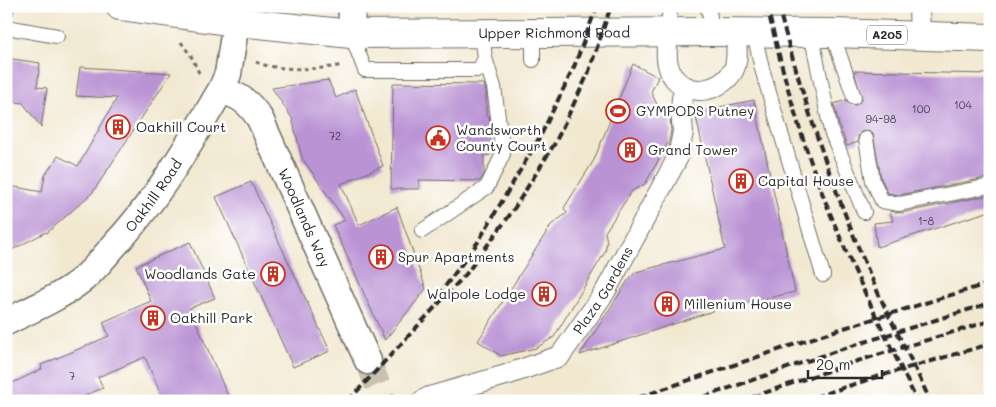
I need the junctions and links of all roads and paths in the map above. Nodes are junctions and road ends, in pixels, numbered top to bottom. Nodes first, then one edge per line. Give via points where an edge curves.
1 (7, 6) edge
2 (120, 6) edge
3 (352, 6) edge
4 (673, 6) edge
5 (919, 6) edge
6 (6, 12) edge
7 (162, 12) junction
8 (236, 22) junction
9 (727, 26) edge
10 (6, 27) edge
11 (533, 33) junction
12 (669, 33) junction
13 (821, 33) junction
14 (351, 34) junction
15 (57, 36) dead end
16 (920, 37) junction
17 (990, 38) edge
18 (484, 46) junction
19 (249, 59) dead end
20 (360, 59) junction
21 (533, 60) dead end
22 (687, 87) junction
23 (221, 90) junction
24 (854, 97) dead end
25 (866, 139) dead end
26 (990, 186) edge
27 (864, 212) dead end
28 (422, 231) dead end
29 (822, 275) dead end
30 (6, 322) edge
31 (368, 361) tunnel mouth
32 (422, 401) edge

1 - 6 lane
2 - 7 highway, Upper Richmond Road / A205
3 - 14 street
4 - 12 lane
5 - 16 street
7 - 8 highway, Upper Richmond Road / A205
7 - 23 path via 171,33 183,44 198,69 204,85
8 - 14 highway, Upper Richmond Road / A205
8 - 23 street, Oakhill Road via 228,74
9 - 12 highway, Upper Richmond Road / A205
9 - 13 highway, Upper Richmond Road / A205
9 - 22 street via 736,56 733,70 722,84 712,89
9 - 29 lane via 762,69
10 - 15 lane
11 - 12 highway, Upper Richmond Road / A205
11 - 18 highway, Upper Richmond Road / A205
11 - 21 lane
12 - 22 street via 666,47 670,67 674,78
13 - 16 highway, Upper Richmond Road / A205
13 - 24 lane
13 - 27 lane via 831,131
14 - 18 highway, Upper Richmond Road / A205
14 - 20 lane
16 - 17 highway, Upper Richmond Road / A205
18 - 20 lane via 479,70 365,70
18 - 28 lane via 494,87 503,154 487,187
19 - 20 path via 266,67 328,69
22 - 32 street, Plaza Gardens via 682,98 683,132 678,157 605,292 560,356
23 - 30 street, Oakhill Road via 164,184 104,257 83,279
23 - 31 street, Woodlands Way via 251,105 260,119
25 - 26 lane via 873,182 882,201 899,204

